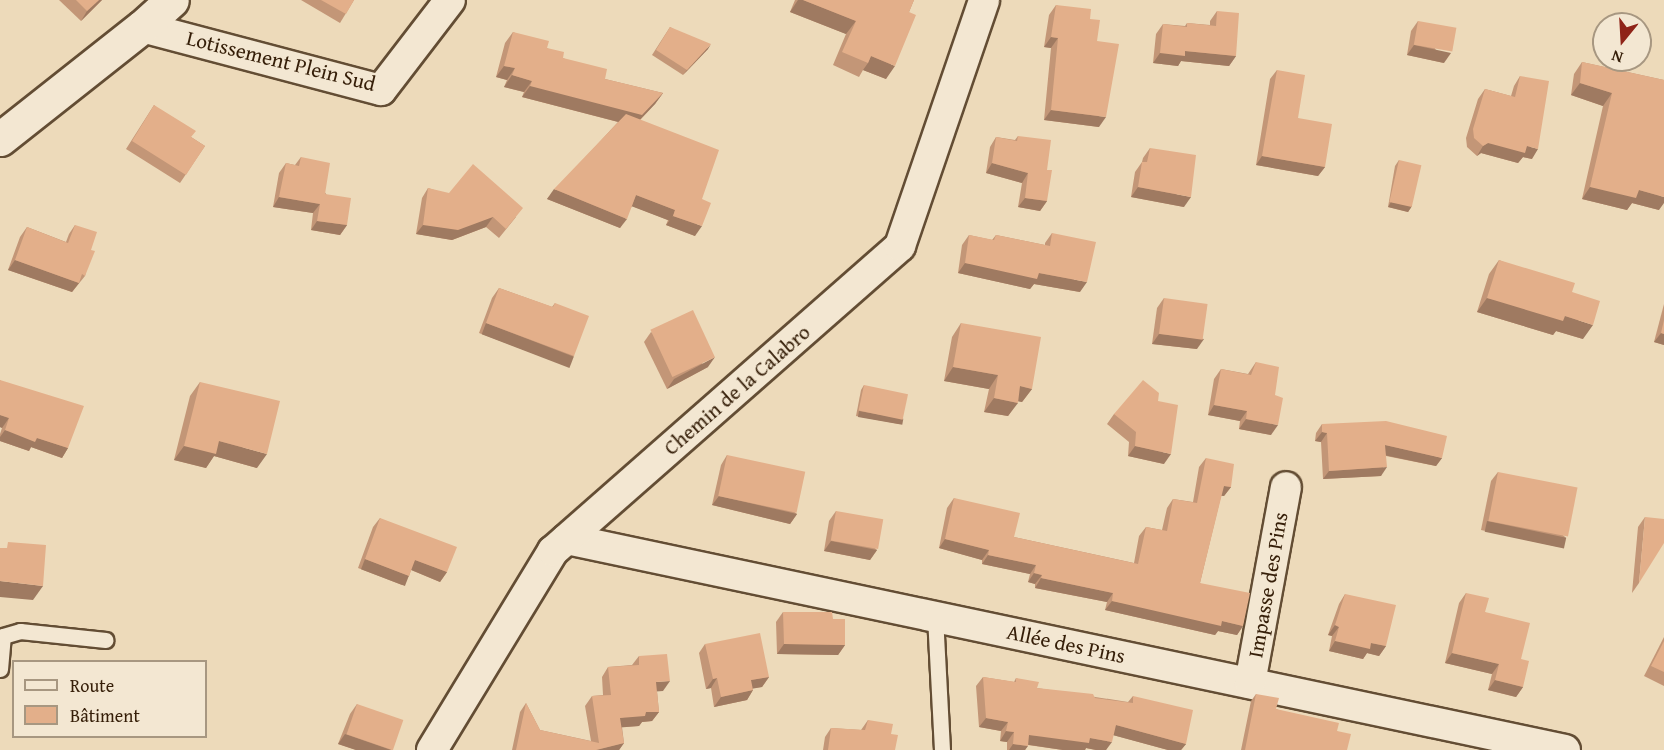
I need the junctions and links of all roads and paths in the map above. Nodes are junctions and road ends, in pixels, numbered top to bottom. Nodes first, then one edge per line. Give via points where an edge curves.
1 (172, 0) edge
2 (450, 0) edge
3 (984, 0) edge
4 (142, 27) junction
5 (0, 139) edge
6 (1286, 487) dead end
7 (567, 538) junction
8 (935, 616) junction
9 (106, 640) dead end
10 (0, 669) edge
11 (1250, 683) junction
12 (432, 750) edge
13 (942, 750) edge
14 (1565, 750) edge

1 - 4 street
2 - 4 street, Lotissement Plein Sud via 381,90
3 - 7 street, Chemin de la Calabro via 900,246
4 - 5 street
6 - 11 street, Impasse des Pins
7 - 8 street, Allée des Pins
7 - 12 street, Chemin de la Calabro via 553,551
8 - 11 street, Allée des Pins
8 - 13 lane
9 - 10 lane via 20,631 3,636
11 - 14 street, Allée des Pins

